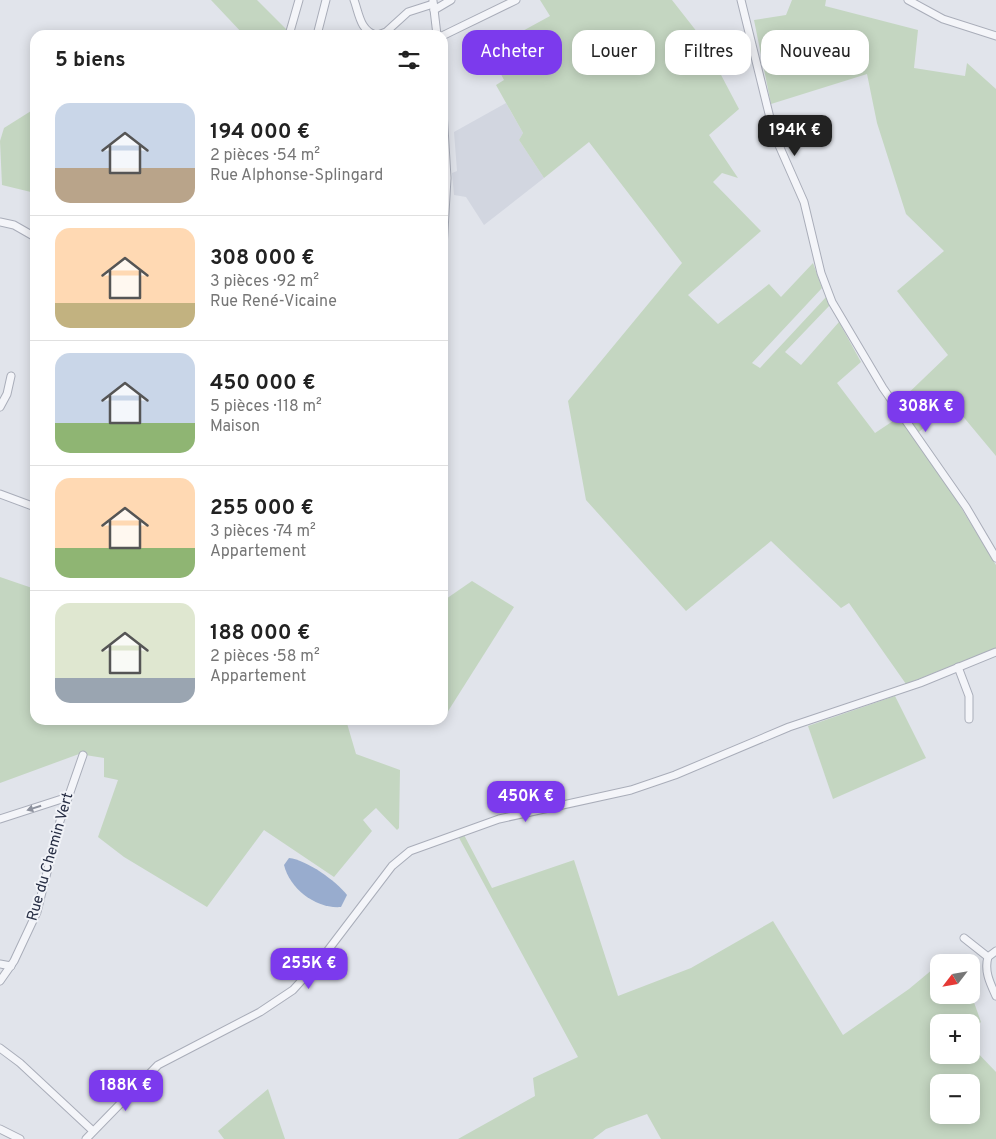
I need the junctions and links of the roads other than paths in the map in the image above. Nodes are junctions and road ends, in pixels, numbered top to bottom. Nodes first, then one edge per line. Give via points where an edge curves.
1 (298, 0) edge
2 (326, 0) edge
3 (354, 0) edge
4 (451, 0) edge
5 (516, 0) edge
6 (741, 0) edge
7 (908, 0) edge
8 (433, 5) edge
9 (290, 30) edge
10 (318, 30) edge
11 (366, 30) edge
12 (388, 30) edge
13 (436, 30) edge
14 (448, 33) edge
15 (996, 36) edge
16 (0, 222) edge
17 (30, 234) edge
18 (12, 376) dead end
19 (0, 407) edge
20 (0, 494) edge
21 (30, 505) edge
22 (996, 558) edge
23 (996, 652) edge
24 (958, 667) junction
25 (969, 719) dead end
26 (83, 755) dead end
27 (68, 797) junction
28 (0, 819) edge
29 (964, 938) dead end
30 (996, 951) edge
31 (988, 957) junction
32 (0, 964) edge
33 (11, 966) junction
34 (0, 981) edge
35 (996, 996) edge
36 (0, 1048) edge
37 (0, 1129) edge
38 (93, 1131) junction
39 (20, 1139) edge
40 (86, 1139) edge

1 - 9 street
2 - 10 street
3 - 11 street
4 - 8 street
5 - 14 street
6 - 22 street via 774,134 804,202 821,273 840,317
7 - 15 street via 943,18
8 - 12 street via 408,12
8 - 13 street
16 - 17 street
18 - 19 street
20 - 21 street
23 - 24 street
24 - 25 street via 969,696
24 - 38 street via 789,727 631,790 499,819 405,854 293,990 260,1012 150,1071
26 - 27 street, Rue du Chemin Vert
27 -> 28 street
27 - 33 street, Rue du Chemin Vert via 37,912
29 - 31 street
30 - 31 street
31 - 35 street via 986,971
32 - 33 street
33 - 34 street, Rue du Chemin Vert
36 - 38 street
37 - 39 street
38 - 40 street

